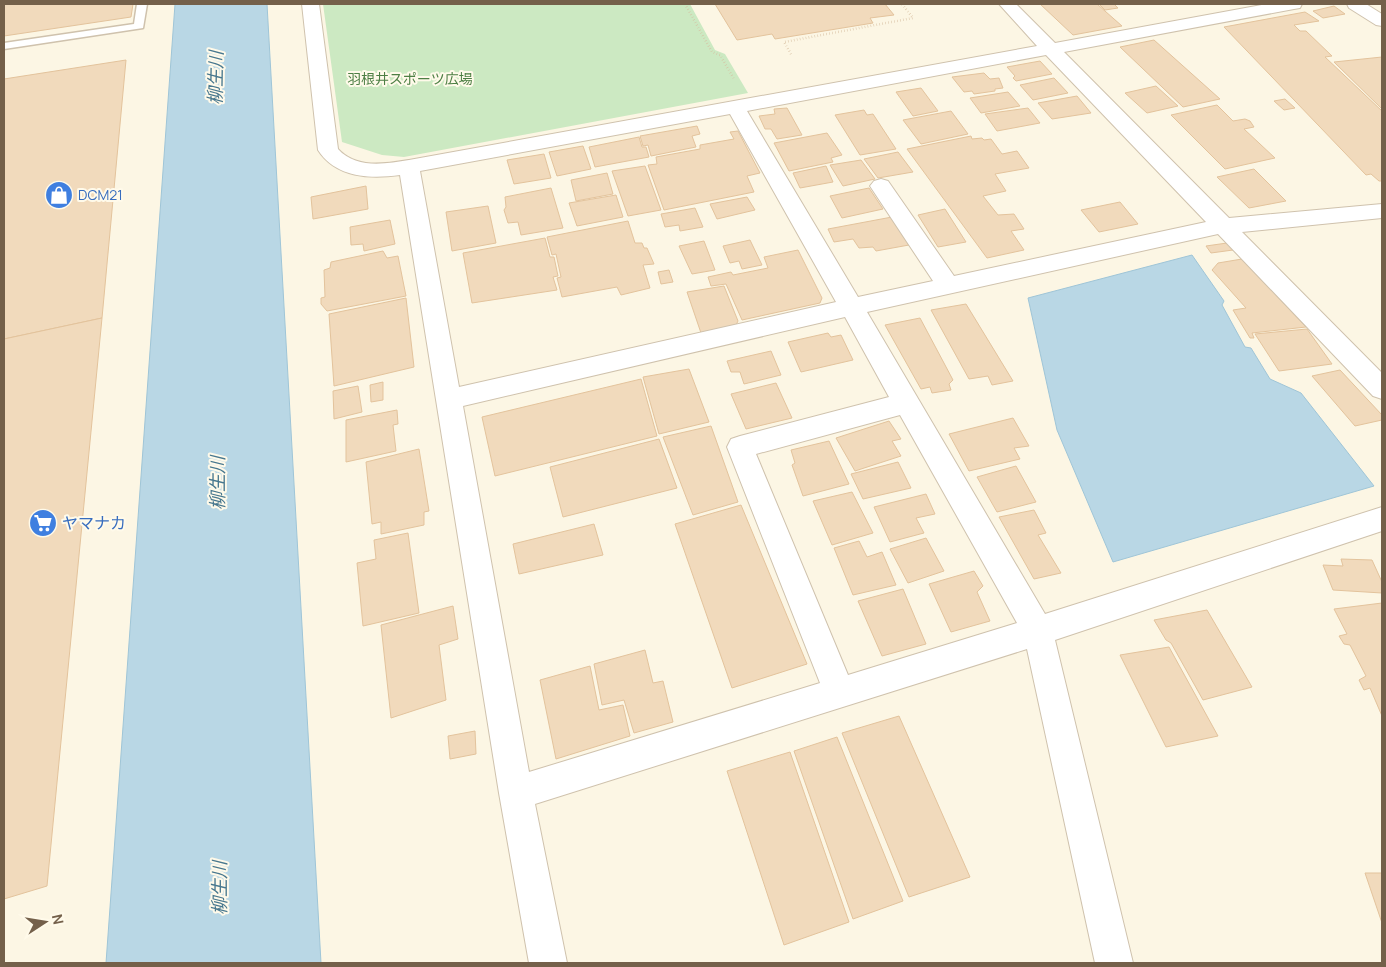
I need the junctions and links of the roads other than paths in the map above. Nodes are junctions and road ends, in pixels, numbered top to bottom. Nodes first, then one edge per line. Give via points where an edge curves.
1 (142, 4) edge
2 (310, 4) edge
3 (1006, 4) edge
4 (1294, 4) edge
5 (1355, 4) edge
6 (1382, 21) edge
7 (4, 46) edge
8 (1052, 50) junction
9 (735, 106) junction
10 (409, 167) junction
11 (881, 186) dead end
12 (1382, 211) edge
13 (1222, 226) junction
14 (948, 286) junction
15 (852, 307) junction
16 (1382, 389) edge
17 (449, 399) junction
18 (906, 403) junction
19 (1382, 519) edge
20 (1038, 632) junction
21 (839, 692) junction
22 (516, 792) junction
23 (548, 963) edge
24 (1114, 963) edge

1 - 7 lane via 139,26
2 - 10 street via 328,150 334,159 361,170
3 - 8 street
4 - 8 street
5 - 6 street
8 - 9 street
8 - 13 street
9 - 10 street
9 - 15 street
10 - 17 street
11 - 14 street
12 - 13 street
13 - 14 street
13 - 16 street
14 - 15 street
15 - 17 street
15 - 18 street
17 - 22 street
18 - 20 street
18 - 21 street via 740,447
19 - 20 street
20 - 21 street
20 - 24 street
21 - 22 street
22 - 23 street

